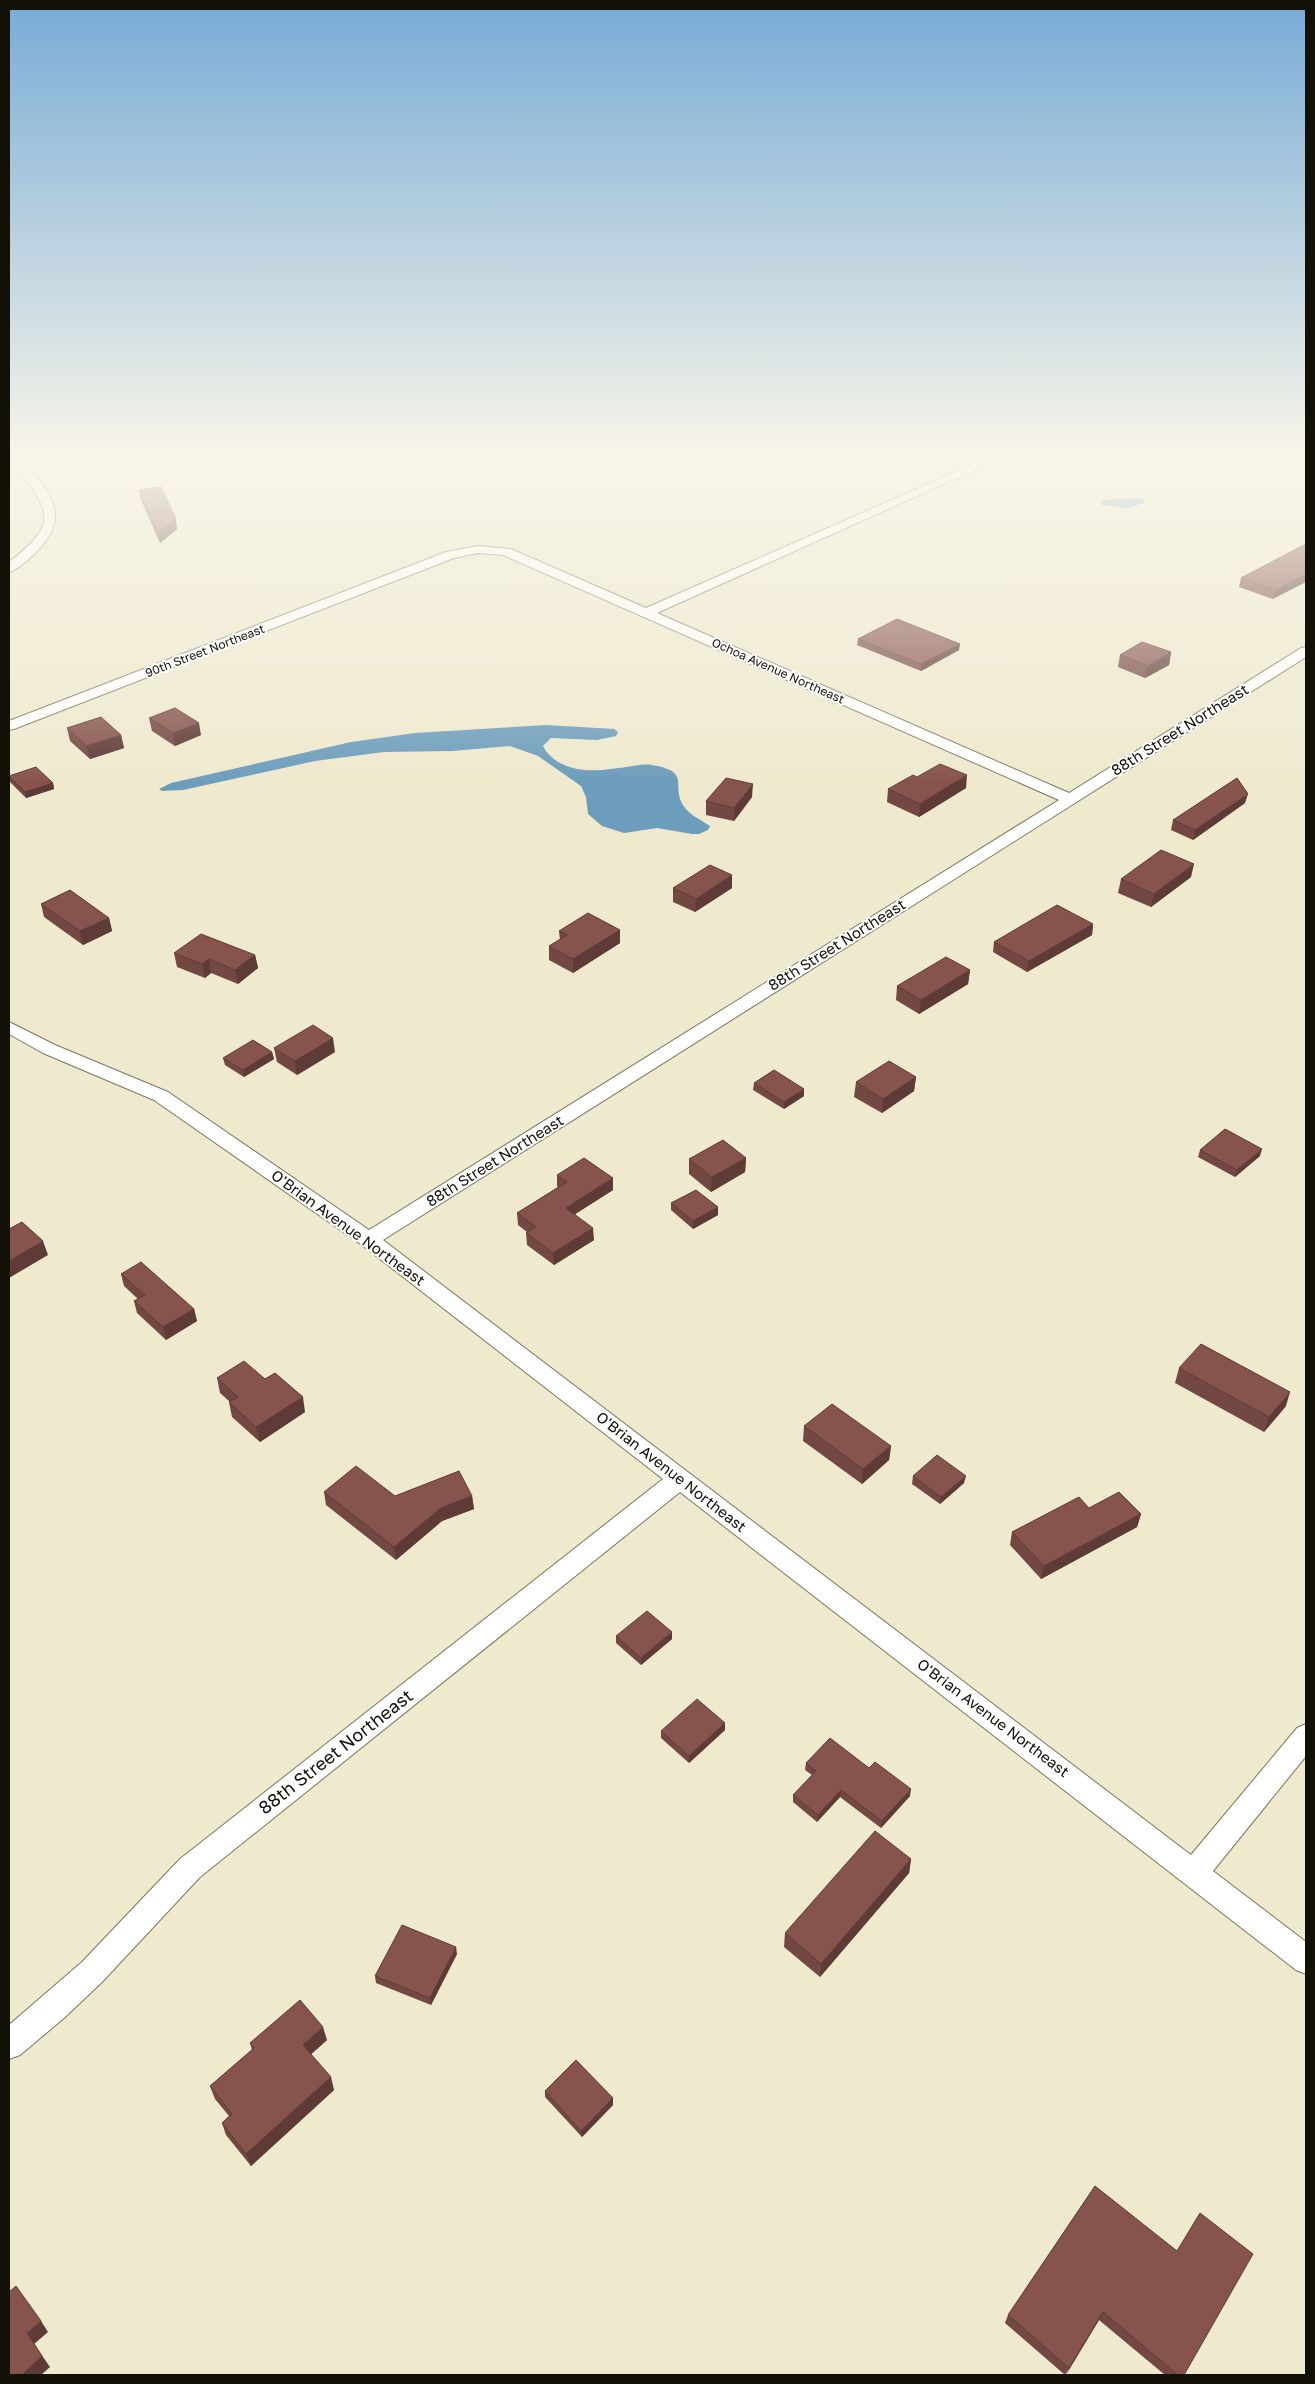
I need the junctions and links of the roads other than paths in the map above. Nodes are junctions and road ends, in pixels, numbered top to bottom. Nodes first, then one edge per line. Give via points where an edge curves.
1 (431, 562) edge
2 (530, 562) edge
3 (760, 562) edge
4 (646, 613) junction
5 (1306, 651) edge
6 (9, 726) edge
7 (1070, 799) junction
8 (9, 1027) edge
9 (369, 1240) junction
10 (680, 1479) junction
11 (1306, 1736) edge
12 (1194, 1873) junction
13 (1306, 1960) edge
14 (9, 2044) edge

1 - 6 street, 90th Street Northeast
2 - 4 street, Ochoa Avenue Northeast
3 - 4 street
4 - 7 street, Ochoa Avenue Northeast
5 - 7 street, 88th Street Northeast
7 - 9 street, 88th Street Northeast
8 - 9 street, O'Brian Avenue Northeast via 49,1049 161,1096
9 - 10 street, O'Brian Avenue Northeast
10 - 12 street, O'Brian Avenue Northeast
10 - 14 street, 88th Street Northeast via 190,1868 92,1972
11 - 12 street
12 - 13 street, O'Brian Avenue Northeast

